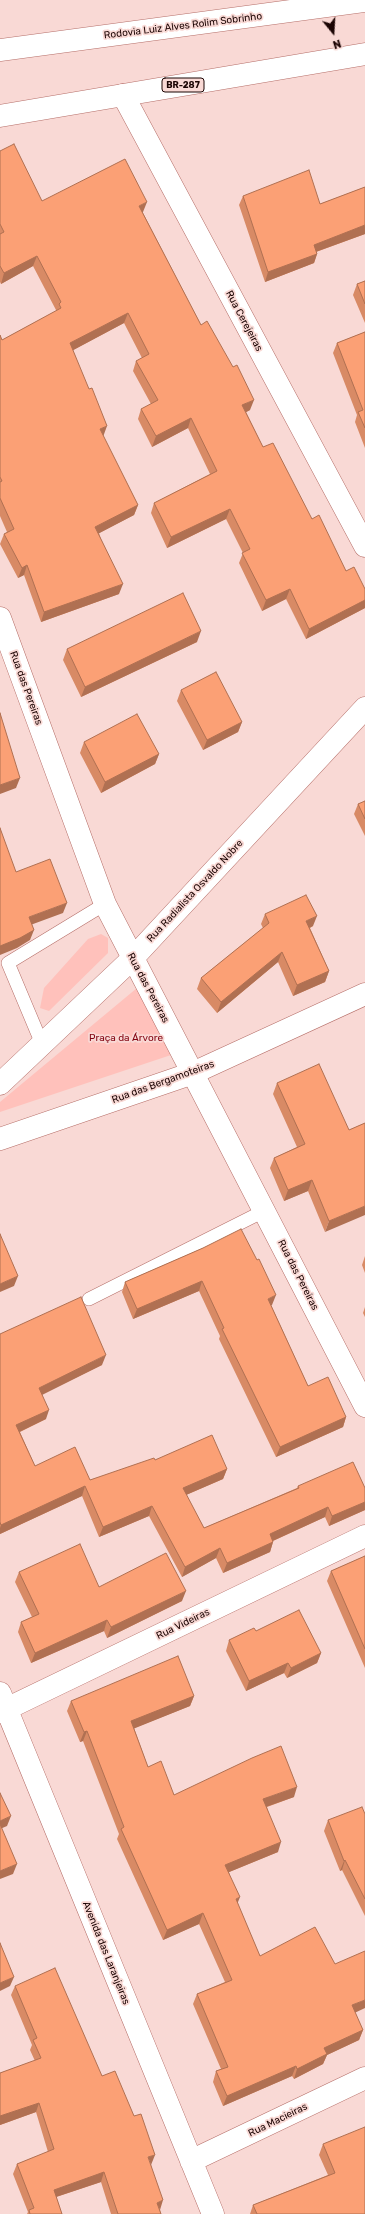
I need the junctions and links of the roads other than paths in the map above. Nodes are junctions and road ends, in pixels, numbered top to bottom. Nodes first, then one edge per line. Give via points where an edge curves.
1 (365, 1) edge
2 (0, 50) edge
3 (365, 54) edge
4 (123, 95) junction
5 (0, 116) edge
6 (365, 546) edge
7 (1, 623) edge
8 (365, 708) edge
9 (105, 904) junction
10 (133, 958) junction
11 (365, 994) edge
12 (42, 1044) junction
13 (193, 1073) junction
14 (0, 1084) edge
15 (0, 1139) edge
16 (264, 1211) junction
17 (89, 1299) dead end
18 (365, 1406) edge
19 (365, 1536) edge
20 (2, 1704) edge
21 (365, 2078) edge
22 (191, 2161) junction
23 (213, 2214) edge

1 - 2 main road, Rodovia Luiz Alves Rolim Sobrinho
3 - 4 main road, BR-287
4 - 5 main road, BR-287
4 - 6 main road, Rua Cerejeiras
7 - 9 main road, Rua das Pereiras
8 - 10 main road, Rua Radialista Osvaldo Nobre
9 - 10 main road, Rua das Pereiras
9 - 12 lane via 8,963
10 - 12 main road, Rua Radialista Osvaldo Nobre
10 - 13 main road, Rua das Pereiras
11 - 13 main road, Rua das Bergamoteiras
12 - 14 main road, Rua Radialista Osvaldo Nobre
13 - 15 main road, Rua das Bergamoteiras
13 - 16 main road, Rua das Pereiras
16 - 17 lane
16 - 18 main road, Rua das Pereiras
19 - 20 main road, Rua Videiras
20 - 22 main road, Avenida das Laranjeiras
21 - 22 main road, Rua Macieiras
22 - 23 main road, Avenida das Laranjeiras

